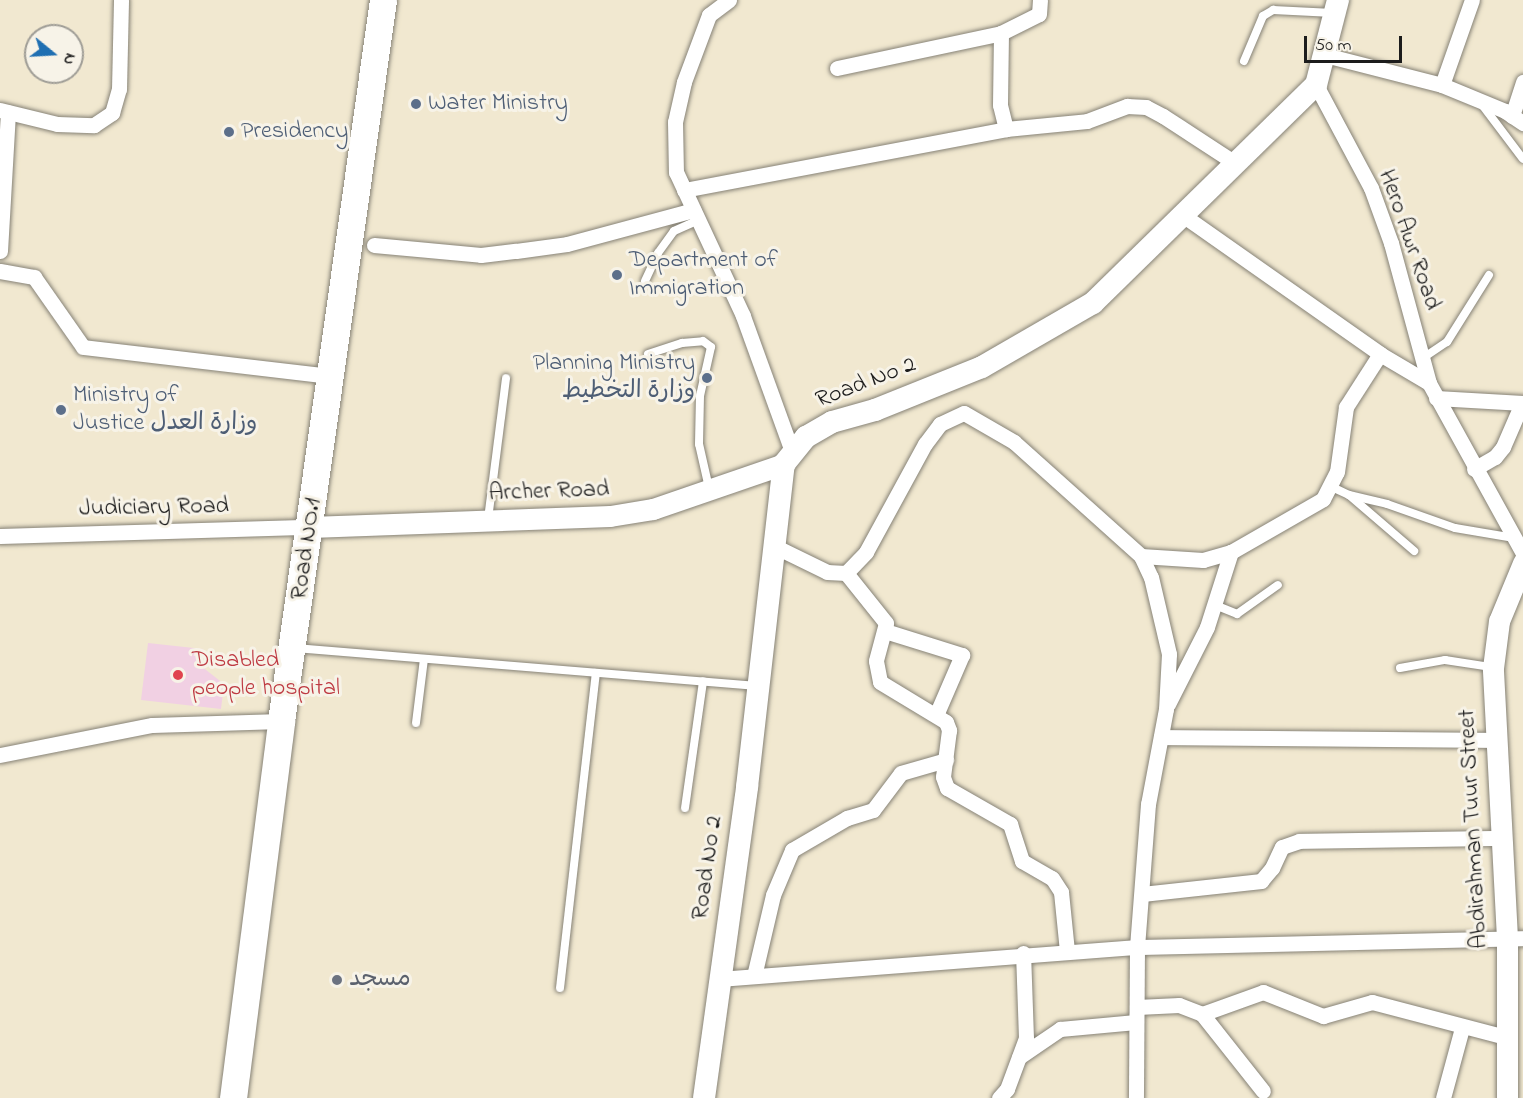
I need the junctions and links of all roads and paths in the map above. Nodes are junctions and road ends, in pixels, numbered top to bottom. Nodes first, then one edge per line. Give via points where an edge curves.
1 (121, 0) edge
2 (383, 0) edge
3 (729, 0) edge
4 (1040, 0) edge
5 (1472, 0) edge
6 (1336, 7) edge
7 (1001, 33) junction
8 (1325, 55) junction
9 (1244, 61) dead end
10 (837, 68) dead end
11 (1523, 82) edge
12 (1316, 85) junction
13 (1442, 85) junction
14 (1479, 101) junction
15 (4, 111) edge
16 (1518, 120) edge
17 (1006, 129) junction
18 (1523, 159) edge
19 (1235, 163) junction
20 (684, 190) junction
21 (696, 215) junction
22 (1184, 216) junction
23 (374, 245) dead end
24 (0, 251) edge
25 (0, 271) edge
26 (1489, 275) dead end
27 (645, 281) dead end
28 (648, 354) dead end
29 (1380, 354) junction
30 (1423, 358) junction
31 (331, 376) junction
32 (506, 378) dead end
33 (1429, 383) junction
34 (1436, 398) junction
35 (1522, 403) edge
36 (788, 458) junction
37 (1474, 469) junction
38 (1332, 487) junction
39 (710, 490) junction
40 (1349, 495) junction
41 (488, 520) junction
42 (310, 527) junction
43 (0, 536) edge
44 (1514, 538) junction
45 (772, 545) junction
46 (1414, 551) dead end
47 (1231, 552) junction
48 (1523, 553) edge
49 (1141, 556) junction
50 (1523, 563) edge
51 (846, 573) junction
52 (1278, 585) dead end
53 (1215, 605) junction
54 (885, 631) junction
55 (292, 648) junction
56 (424, 659) junction
57 (1400, 668) dead end
58 (1493, 668) junction
59 (596, 673) junction
60 (703, 681) junction
61 (758, 686) junction
62 (1166, 709) junction
63 (936, 715) junction
64 (281, 721) junction
65 (416, 723) dead end
66 (1161, 737) junction
67 (1495, 740) junction
68 (0, 755) edge
69 (946, 760) junction
70 (685, 808) dead end
71 (1501, 838) junction
72 (1142, 894) junction
73 (1515, 938) edge
74 (1137, 947) junction
75 (1067, 951) junction
76 (1023, 954) junction
77 (754, 976) junction
78 (720, 979) junction
79 (560, 988) dead end
80 (1202, 1014) junction
81 (1137, 1015) junction
82 (1462, 1028) junction
83 (1511, 1029) edge
84 (1019, 1057) junction
85 (1263, 1091) dead end
86 (232, 1098) edge
87 (704, 1098) edge
88 (999, 1098) edge
89 (1136, 1098) edge
90 (1443, 1098) edge
91 (1507, 1098) edge

1 - 15 street via 120,89 112,113 94,125 57,124
2 - 31 highway, Road NO.1
3 - 20 street via 709,15 684,82 675,122 674,157
4 - 7 street via 1039,14
5 - 13 street
6 - 8 main road, Road No 2
6 - 9 lane via 1273,10 1263,16
7 - 10 street
7 - 17 street via 1000,105
8 - 12 main road, Road No 2
8 - 13 street
11 - 16 street
12 - 19 main road, Road No 2
12 - 30 street, Hero Awr Road via 1371,188 1391,243
13 - 14 street
14 - 16 street
14 - 18 lane
15 - 24 street
17 - 19 street via 1087,121 1127,106 1146,107
17 - 20 street
19 - 22 main road, Road No 2
20 - 21 street
21 - 23 street via 567,244 481,255
21 - 27 lane via 674,231
21 - 36 street via 747,326
22 - 29 street
22 - 36 main road, Road No 2 via 1093,303 982,367 875,410 832,422
25 - 31 street via 34,277 83,347
26 - 30 lane via 1447,342
28 - 39 lane via 682,343 709,342 711,346 700,396 699,444
29 - 33 street
29 - 38 street via 1346,407
30 - 33 street, Hero Awr Road
31 - 42 highway, Road NO.1
32 - 41 lane
33 - 34 street, Hero Awr Road
34 - 35 street
34 - 37 street, Hero Awr Road
35 - 37 street via 1503,447 1495,457
36 - 39 street, Archer Road
36 - 45 main road, Road No 2
37 - 44 street, Hero Awr Road
38 - 40 lane
38 - 47 street via 1323,499
39 - 41 street, Archer Road via 653,509 610,516
40 - 44 lane via 1455,528
40 - 46 lane
41 - 42 street, Archer Road
42 - 43 street, Judiciary Road
42 - 55 highway, Road NO.1
44 - 48 street, Hero Awr Road
45 - 51 street via 826,572
45 - 61 main road, Road No 2
47 - 49 street via 1203,560
47 - 53 street
49 - 51 street via 1014,442 964,413 940,424 925,444 866,552
49 - 62 street via 1152,578 1169,654
50 - 58 street, Abdirahman Tuur Street via 1499,621
51 - 54 street via 883,616
52 - 53 lane via 1237,614
53 - 62 street
54 - 63 street via 876,661 880,682
54 - 63 street via 962,655
55 - 56 lane
55 - 64 highway, Road NO.1
56 - 59 lane
56 - 65 lane
57 - 58 lane via 1445,660
58 - 67 street, Abdirahman Tuur Street
59 - 60 lane
59 - 79 lane
60 - 61 lane
60 - 70 lane
61 - 78 main road, Road No 2
62 - 66 street
63 - 69 street via 949,730
64 - 68 street via 152,725
64 - 86 highway, Road NO.1
66 - 67 street
66 - 72 street via 1148,804
67 - 71 street, Abdirahman Tuur Street
69 - 75 street via 943,777 952,794 980,804 1010,824 1022,861 1057,884
69 - 77 street via 901,773 873,810 847,818 792,850 773,895
71 - 72 street via 1299,841 1281,847 1261,881
71 - 73 street, Abdirahman Tuur Street
72 - 74 street
73 - 74 street
73 - 83 street, Abdirahman Tuur Street
74 - 75 street
74 - 81 street
75 - 76 street
76 - 77 street
76 - 84 street via 1026,1038
77 - 78 street
78 - 87 main road, Road No 2
80 - 81 street via 1179,1005
80 - 82 street via 1263,992 1323,1016 1372,1002
80 - 85 street
81 - 84 street via 1060,1029
81 - 89 street
82 - 83 street
82 - 90 street
83 - 91 street, Abdirahman Tuur Street
84 - 88 street via 1007,1089

